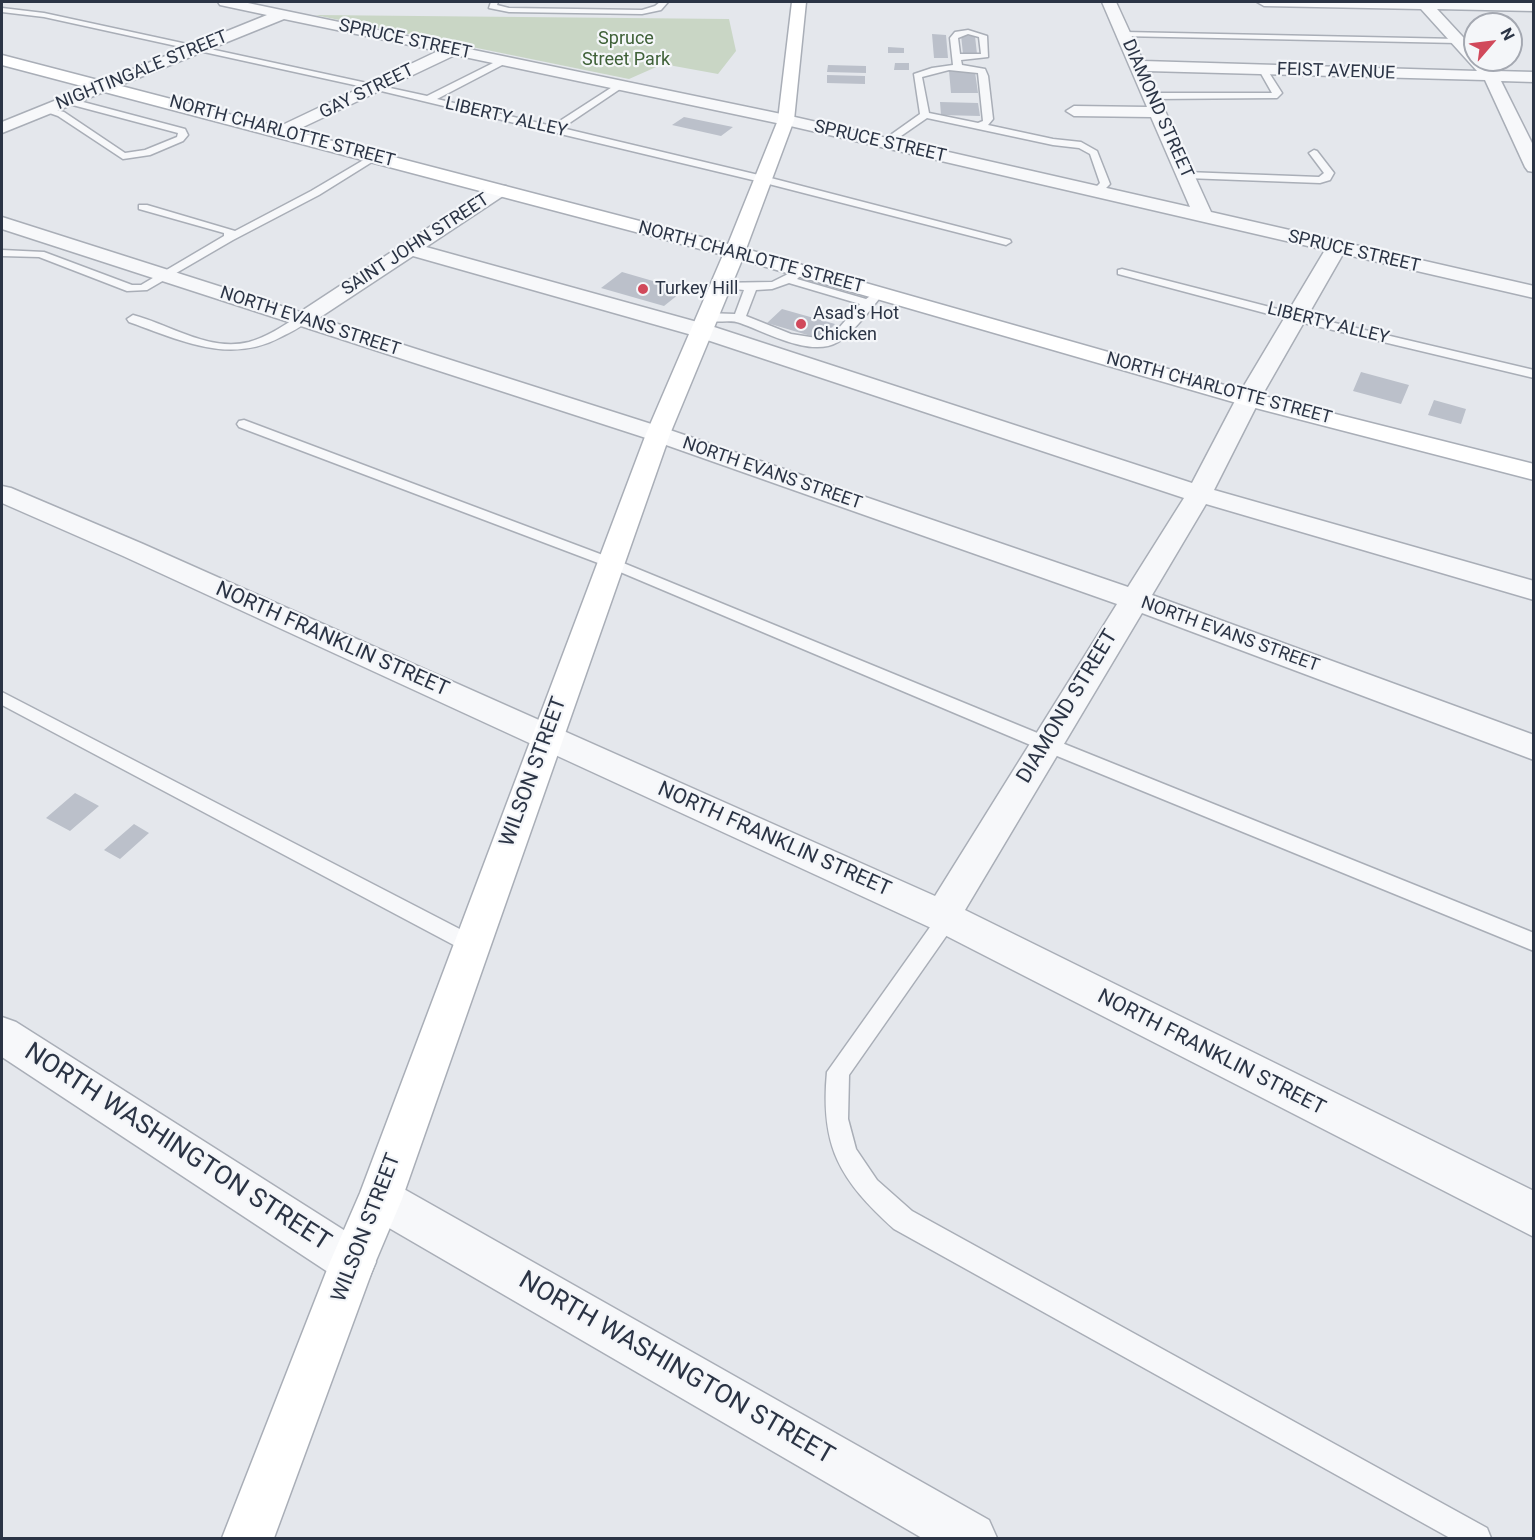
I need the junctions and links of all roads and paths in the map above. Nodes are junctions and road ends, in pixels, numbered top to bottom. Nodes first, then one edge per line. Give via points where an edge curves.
1 (225, 2) edge
2 (495, 2) edge
3 (664, 2) edge
4 (799, 2) edge
5 (1109, 2) edge
6 (1264, 2) edge
7 (1424, 3) edge
8 (1533, 7) edge
9 (2, 10) edge
10 (282, 14) junction
11 (1124, 33) junction
12 (1458, 41) junction
13 (1463, 46) edge
14 (197, 49) junction
15 (451, 51) junction
16 (957, 57) dead end
17 (2, 60) edge
18 (503, 61) junction
19 (1139, 66) junction
20 (958, 68) junction
21 (1263, 69) junction
22 (1487, 72) edge
23 (1491, 76) junction
24 (1533, 77) edge
25 (620, 85) junction
26 (105, 86) junction
27 (377, 87) junction
28 (1151, 96) junction
29 (429, 99) junction
30 (68, 101) junction
31 (46, 110) junction
32 (1074, 111) dead end
33 (1158, 112) junction
34 (926, 115) junction
35 (786, 120) junction
36 (978, 127) junction
37 (2, 128) edge
38 (554, 129) junction
39 (282, 132) junction
40 (885, 143) junction
41 (1314, 153) dead end
42 (375, 157) junction
43 (1533, 167) edge
44 (1186, 174) junction
45 (763, 179) junction
46 (499, 190) junction
47 (1096, 192) junction
48 (143, 207) dead end
49 (1204, 217) junction
50 (2, 223) edge
51 (37, 234) junction
52 (229, 238) junction
53 (1006, 242) dead end
54 (1336, 248) junction
55 (411, 249) junction
56 (2, 252) edge
57 (735, 252) junction
58 (1122, 272) dead end
59 (165, 275) junction
60 (795, 275) junction
61 (736, 286) junction
62 (1533, 292) edge
63 (873, 298) junction
64 (1295, 317) junction
65 (740, 318) junction
66 (303, 319) junction
67 (133, 320) dead end
68 (703, 323) junction
69 (1533, 374) edge
70 (1248, 399) junction
71 (244, 424) dead end
72 (658, 434) junction
73 (1533, 471) edge
74 (2, 494) edge
75 (1199, 494) junction
76 (610, 563) junction
77 (1533, 591) edge
78 (1133, 599) junction
79 (2, 698) edge
80 (546, 737) junction
81 (1046, 744) junction
82 (1533, 748) edge
83 (944, 918) junction
84 (1533, 942) edge
85 (472, 945) junction
86 (2, 1035) edge
87 (380, 1199) junction
88 (1533, 1215) edge
89 (353, 1262) junction
90 (248, 1539) edge
91 (971, 1539) edge
92 (1477, 1539) edge

1 - 10 street, SPRUCE STREET
2 - 3 lane via 492,6 509,10 642,12
4 - 35 main road, WILSON STREET
5 - 11 street, DIAMOND STREET
6 - 7 street
7 - 8 street
7 - 12 street
9 - 14 lane, LIBERTY ALLEY via 44,15
10 - 14 street, NIGHTINGALE STREET
10 - 15 street, SPRUCE STREET
11 - 12 lane
11 - 19 street, DIAMOND STREET
12 - 13 street
14 - 26 street, NIGHTINGALE STREET
14 - 27 lane, LIBERTY ALLEY
15 - 18 street, SPRUCE STREET
15 - 27 street, GAY STREET
16 - 20 lane
17 - 26 main road, NORTH CHARLOTTE STREET
18 - 25 street, SPRUCE STREET
18 - 29 lane
19 - 21 street, FEIST AVENUE
19 - 28 street, DIAMOND STREET
20 - 34 lane via 916,76
20 - 36 lane via 973,68 984,76 988,119
21 - 23 street, FEIST AVENUE
21 - 28 lane via 1278,93 1274,96
22 - 23 street
23 - 24 street, FEIST AVENUE
23 - 43 street
25 - 35 street, SPRUCE STREET
25 - 38 lane
26 - 30 street, NIGHTINGALE STREET
26 - 39 main road, NORTH CHARLOTTE STREET
27 - 29 lane, LIBERTY ALLEY
27 - 39 street, GAY STREET
28 - 33 street, DIAMOND STREET
29 - 38 lane, LIBERTY ALLEY
30 - 31 street, NIGHTINGALE STREET
30 - 31 lane via 182,131 183,135 147,153 123,156 61,114
31 - 37 street, NIGHTINGALE STREET
32 - 33 street
33 - 44 street, DIAMOND STREET
34 - 36 lane
34 - 40 lane
35 - 40 street, SPRUCE STREET
35 - 45 main road, WILSON STREET
36 - 47 lane via 1088,148 1094,153 1105,184
38 - 45 lane, LIBERTY ALLEY
39 - 42 main road, NORTH CHARLOTTE STREET
40 - 47 street, SPRUCE STREET
41 - 44 lane via 1329,173 1326,178
42 - 46 main road, NORTH CHARLOTTE STREET
42 - 52 lane
44 - 49 street, DIAMOND STREET
45 - 53 lane, LIBERTY ALLEY
45 - 57 main road, WILSON STREET
46 - 55 street, SAINT JOHN STREET
46 - 57 main road, NORTH CHARLOTTE STREET
47 - 49 street, SPRUCE STREET
48 - 52 lane via 230,231
49 - 54 street, SPRUCE STREET
50 - 51 street, NORTH EVANS STREET
51 - 56 lane
51 - 59 street, NORTH EVANS STREET
52 - 59 lane
54 - 62 street, SPRUCE STREET
54 - 64 street, DIAMOND STREET
55 - 66 street, SAINT JOHN STREET
55 - 68 street
56 - 59 lane via 40,254 131,289 143,288
57 - 60 main road, NORTH CHARLOTTE STREET
57 - 61 main road, WILSON STREET
58 - 64 lane, LIBERTY ALLEY
59 - 66 street, NORTH EVANS STREET
60 - 61 lane
60 - 63 main road, NORTH CHARLOTTE STREET
61 - 65 lane
61 - 68 main road, WILSON STREET
63 - 65 lane via 824,344 804,342
63 - 70 main road, NORTH CHARLOTTE STREET
64 - 69 lane, LIBERTY ALLEY
64 - 70 street, DIAMOND STREET
65 - 68 lane
66 - 67 lane via 264,341 242,348 218,347
66 - 72 street, NORTH EVANS STREET
68 - 72 main road, WILSON STREET
68 - 75 street
70 - 73 main road, NORTH CHARLOTTE STREET
70 - 75 street, DIAMOND STREET
71 - 76 lane
72 - 76 main road, WILSON STREET
72 - 78 street, NORTH EVANS STREET
74 - 80 street, NORTH FRANKLIN STREET
75 - 77 street
75 - 78 street, DIAMOND STREET
76 - 80 main road, WILSON STREET
76 - 81 lane
78 - 81 street, DIAMOND STREET
78 - 82 street, NORTH EVANS STREET
79 - 85 lane
80 - 83 street, NORTH FRANKLIN STREET
80 - 85 main road, WILSON STREET
81 - 83 street, DIAMOND STREET
81 - 84 lane
83 - 88 street, NORTH FRANKLIN STREET
83 - 92 lane via 838,1072 834,1096 838,1137 847,1160 875,1197 903,1220
85 - 87 main road, WILSON STREET
86 - 89 street, NORTH WASHINGTON STREET
87 - 89 main road, WILSON STREET
87 - 91 street, NORTH WASHINGTON STREET
89 - 90 main road, WILSON STREET

